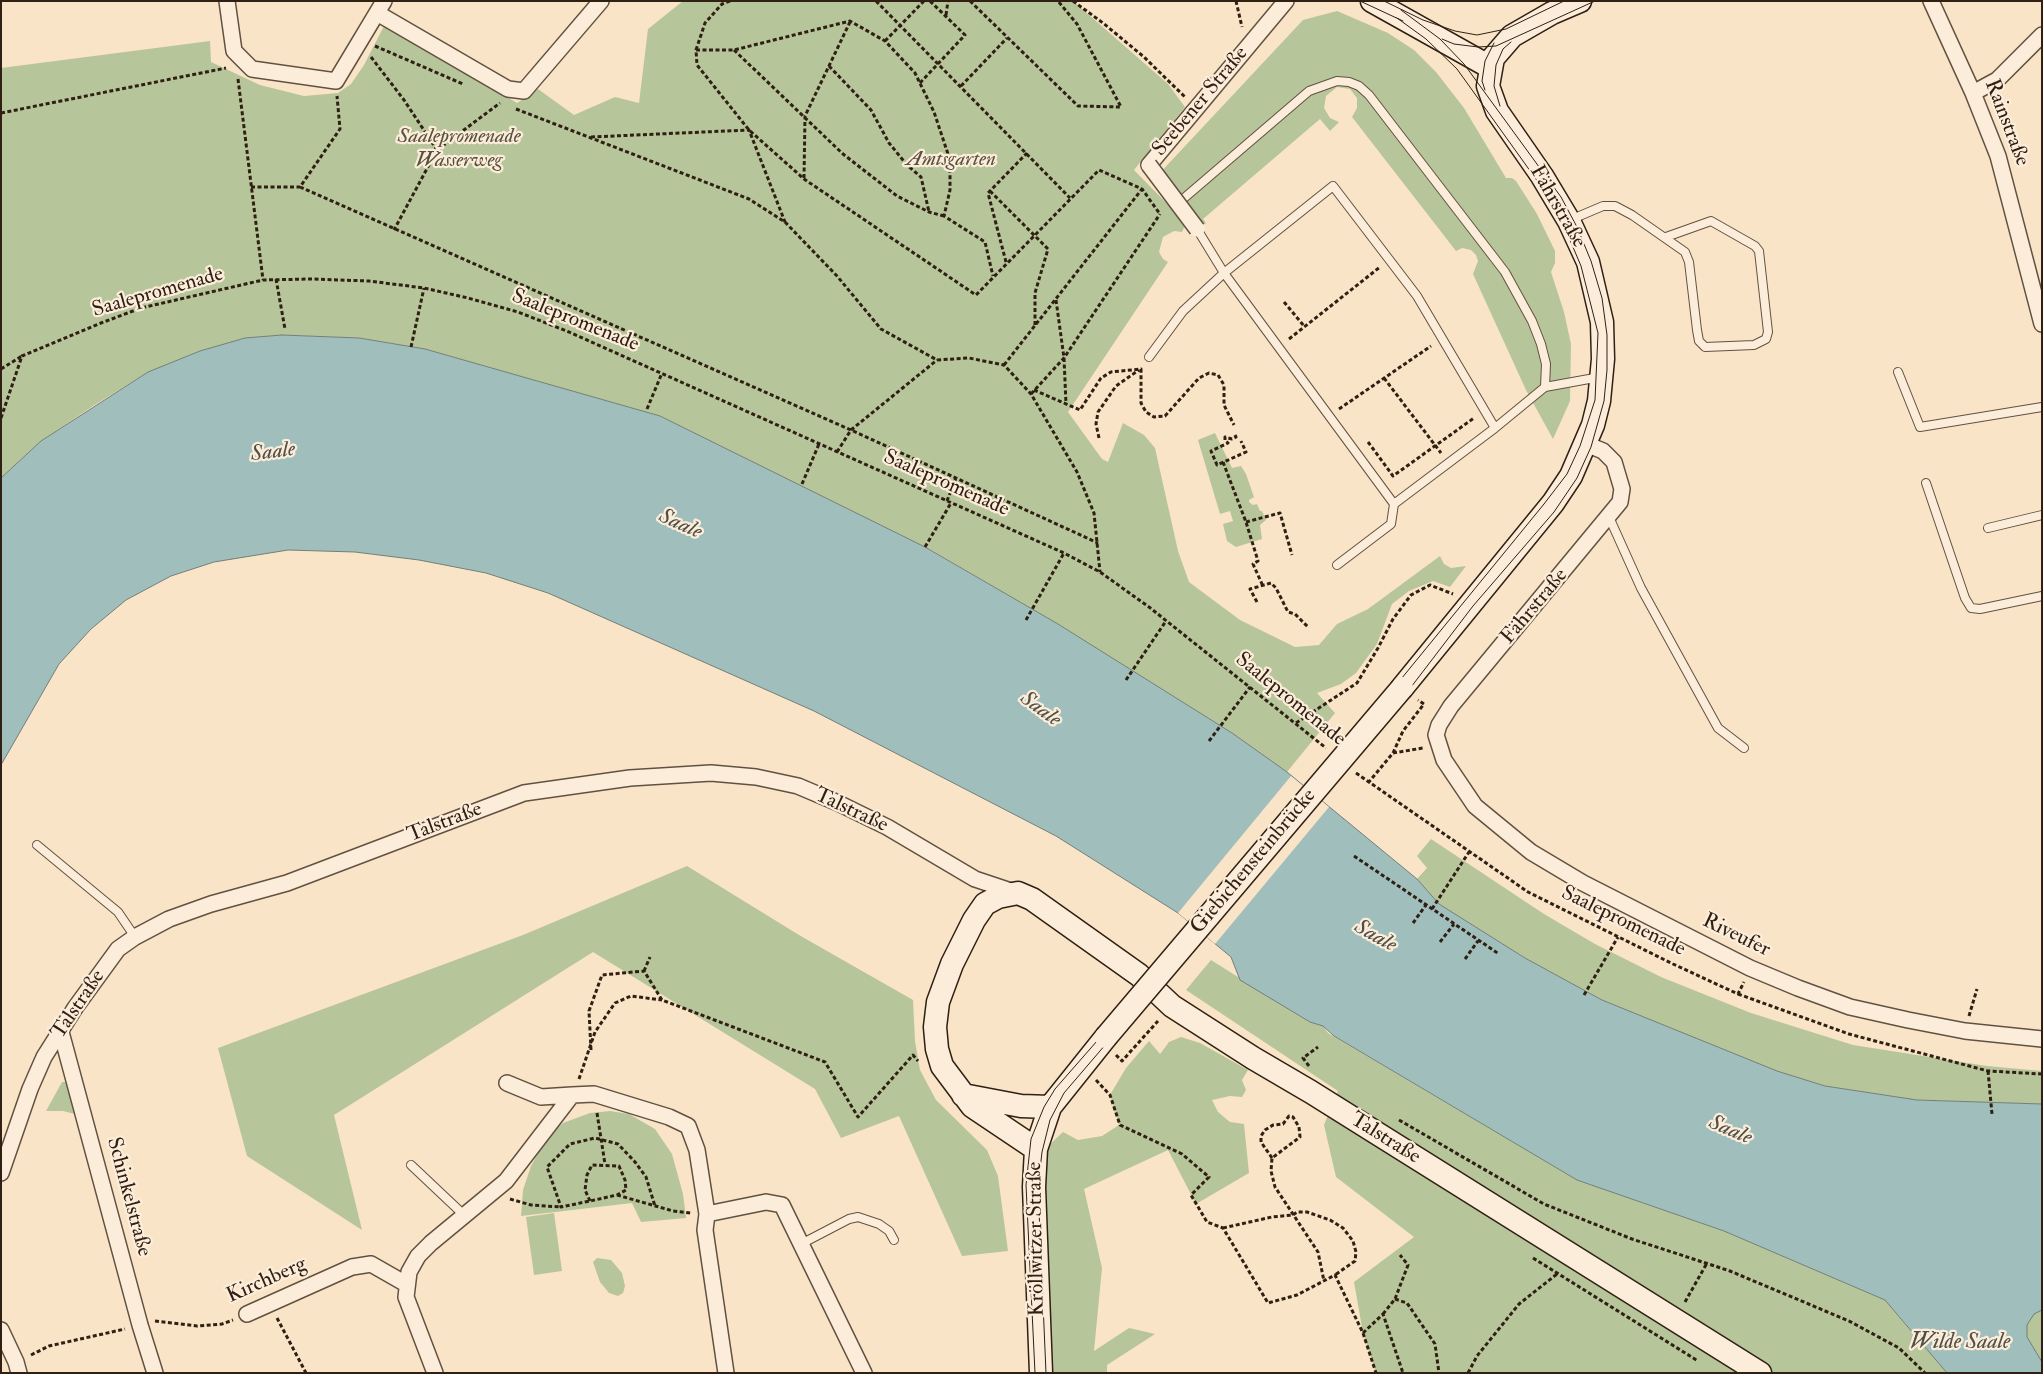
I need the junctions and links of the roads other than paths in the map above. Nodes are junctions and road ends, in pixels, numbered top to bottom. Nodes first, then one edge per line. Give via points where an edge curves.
1 (227, 1) edge
2 (601, 1) edge
3 (1286, 1) edge
4 (1372, 1) edge
5 (1580, 1) edge
6 (1931, 1) edge
7 (381, 7) edge
8 (2042, 35) edge
9 (1490, 66) junction
10 (1973, 93) junction
11 (1173, 208) road end
12 (1568, 221) junction
13 (1197, 229) joint
14 (1666, 237) junction
15 (1224, 273) junction
16 (2042, 324) edge
17 (1149, 358) road end
18 (1898, 372) dead end
19 (1601, 377) junction
20 (1546, 387) junction
21 (2042, 407) edge
22 (1495, 428) junction
23 (1586, 444) junction
24 (1926, 483) dead end
25 (1394, 504) junction
26 (2042, 515) edge
27 (1609, 517) junction
28 (1988, 528) dead end
29 (1337, 564) dead end
30 (2042, 596) edge
31 (1402, 688) joint
32 (1744, 748) dead end
33 (1455, 778) joint
34 (37, 845) dead end
35 (1018, 893) junction
36 (135, 937) junction
37 (61, 1032) junction
38 (1104, 1039) joint
39 (2042, 1039) edge
40 (507, 1083) dead end
41 (963, 1095) junction
42 (572, 1096) junction
43 (1050, 1108) junction
44 (1036, 1149) junction
45 (410, 1164) dead end
46 (1, 1173) edge
47 (707, 1214) junction
48 (465, 1216) junction
49 (894, 1240) dead end
50 (801, 1244) junction
51 (406, 1284) junction
52 (247, 1314) road end
53 (1, 1330) edge
54 (19, 1373) edge
55 (155, 1373) edge
56 (436, 1373) edge
57 (726, 1373) edge
58 (864, 1373) edge
59 (1041, 1373) edge
60 (1760, 1373) edge

1 - 7 street via 235,58 252,69 336,81
2 - 7 street via 524,91 508,89
3 - 13 street, Seebener Straße, bridge via 1196,108 1152,169
4 - 9 main road
5 - 9 main road via 1512,36 1500,47
6 - 10 street, Rainstraße
8 - 10 street via 1998,80
9 - 12 main road, Fährstraße via 1489,94 1497,111 1542,176
10 - 16 street, Rainstraße via 1998,156
11 - 20 lane via 1309,91 1337,81 1359,86 1504,272 1542,344
12 - 14 lane via 1603,206 1615,206
12 - 19 main road, Fährstraße via 1588,262 1597,293 1602,322
13 - 15 lane
14 - 14 lane via 1685,252 1689,262 1697,330 1704,347 1754,345 1766,339 1768,332 1759,251 1755,246 1711,221
15 - 17 lane via 1183,311
15 - 22 lane via 1334,186 1417,296
15 - 25 lane
18 - 21 lane via 1920,427
19 - 20 lane
19 - 23 main road, Fährstraße via 1599,401
20 - 22 lane
22 - 25 lane
23 - 27 street, Fährstraße via 1603,451 1614,462 1620,475 1620,502
23 - 31 main road, Fährstraße via 1571,476 1553,503
24 - 30 lane via 1970,608 1980,609
25 - 29 lane via 1391,524
26 - 28 lane
27 - 32 lane via 1641,588 1718,728
27 - 33 street, Fährstraße via 1451,706 1439,725 1436,735 1438,746
31 - 38 main road, Giebichensteinbrücke, bridge
33 - 39 street, Riveufer via 1475,806 1530,852 1583,883 1750,968 1850,1007 1965,1031
34 - 36 lane via 118,912
35 - 36 street, Talstraße via 975,880 887,827 798,786 711,772 630,778 524,793 287,883 169,919
35 - 41 main road via 998,897 985,904 952,964 938,1002 936,1049 942,1066
35 - 60 main road, Talstraße via 1032,899 1139,976 1172,1006
36 - 37 street, Talstraße via 118,949 106,964
37 - 46 street, Talstraße via 44,1057 30,1089
37 - 55 street, Schinkelstraße
38 - 43 main road, Kröllwitzer Straße
40 - 42 street via 541,1096
41 - 43 main road
41 - 44 main road via 972,1106
42 - 47 street via 594,1094 688,1126 697,1150
42 - 48 street via 506,1181
43 - 44 main road, Kröllwitzer Straße
44 - 59 main road, Kröllwitzer Straße via 1034,1187
45 - 48 lane
47 - 50 street via 766,1202 782,1204
47 - 57 street via 705,1230
48 - 51 street via 418,1256
49 - 50 lane via 889,1231 879,1224 858,1217
50 - 58 street
51 - 52 street, Kirchberg via 371,1264 352,1267
51 - 56 street via 406,1297
53 - 54 street

